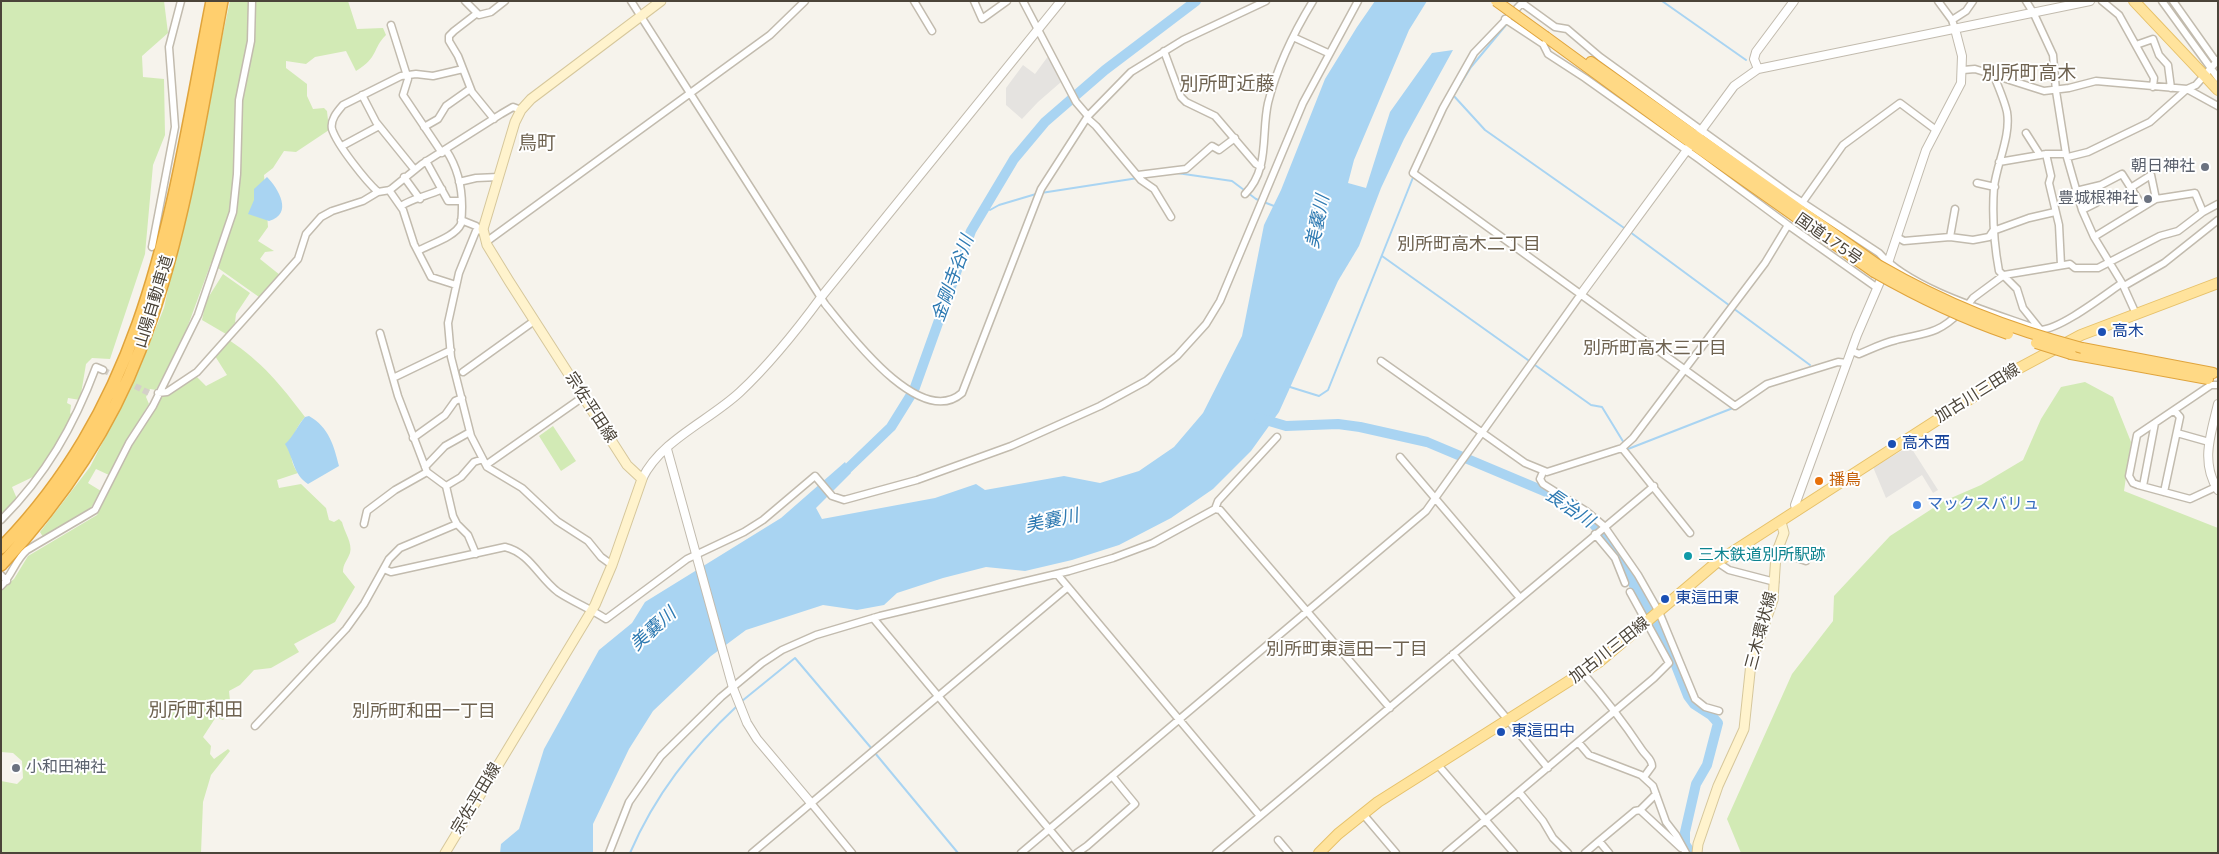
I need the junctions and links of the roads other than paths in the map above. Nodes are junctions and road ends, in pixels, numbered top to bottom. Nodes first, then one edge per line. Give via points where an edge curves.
1 (181, 1) edge
2 (212, 1) edge
3 (222, 1) edge
4 (252, 1) edge
5 (465, 1) edge
6 (505, 1) edge
7 (631, 1) edge
8 (661, 1) edge
9 (805, 1) edge
10 (914, 1) edge
11 (974, 1) edge
12 (1008, 1) edge
13 (1023, 1) edge
14 (1061, 1) edge
15 (1266, 1) edge
16 (1313, 1) edge
17 (1358, 1) edge
18 (1496, 1) edge
19 (1506, 1) edge
20 (1794, 1) edge
21 (1938, 1) edge
22 (1973, 1) edge
23 (2026, 1) edge
24 (2090, 1) edge
25 (2102, 1) edge
26 (2134, 1) edge
27 (2162, 1) edge
28 (2172, 1) edge
29 (1523, 2) edge
30 (2033, 12) junction
31 (476, 14) junction
32 (641, 16) junction
33 (1505, 19) junction
34 (1952, 20) junction
35 (391, 26) dead end
36 (1955, 29) junction
37 (1038, 30) junction
38 (932, 31) dead end
39 (1548, 35) junction
40 (1293, 37) junction
41 (2136, 46) junction
42 (1164, 51) junction
43 (1328, 53) junction
44 (2217, 62) edge
45 (463, 69) junction
46 (1758, 69) junction
47 (1963, 70) junction
48 (2207, 71) junction
49 (1994, 75) junction
50 (407, 76) junction
51 (2218, 78) edge
52 (2153, 87) junction
53 (2171, 88) junction
54 (470, 89) junction
55 (2187, 89) junction
56 (2218, 90) edge
57 (2056, 91) junction
58 (689, 94) junction
59 (362, 95) junction
60 (2218, 106) edge
61 (521, 110) junction
62 (1088, 117) junction
63 (494, 119) junction
64 (379, 126) junction
65 (424, 127) junction
66 (1936, 130) junction
67 (2026, 133) dead end
68 (1235, 138) junction
69 (1693, 140) junction
70 (342, 146) junction
71 (444, 151) junction
72 (2043, 154) junction
73 (2067, 155) junction
74 (426, 161) junction
75 (1999, 162) junction
76 (1261, 167) junction
77 (414, 169) junction
78 (1138, 175) junction
79 (404, 177) junction
80 (499, 177) junction
81 (459, 182) junction
82 (1977, 183) dead end
83 (1994, 186) junction
84 (2132, 187) junction
85 (442, 189) junction
86 (389, 190) junction
87 (2076, 191) junction
88 (378, 192) junction
89 (1246, 194) dead end
90 (420, 199) junction
91 (2156, 199) junction
92 (461, 201) junction
93 (1802, 203) junction
94 (2096, 203) dead end
95 (2218, 204) edge
96 (401, 206) junction
97 (2142, 208) junction
98 (1955, 209) dead end
99 (2082, 210) junction
100 (2055, 212) junction
101 (2203, 212) junction
102 (1171, 218) dead end
103 (461, 220) junction
104 (2218, 220) edge
105 (1788, 225) junction
106 (482, 230) junction
107 (1994, 231) junction
108 (1897, 237) junction
109 (1950, 237) junction
110 (2094, 237) junction
111 (486, 242) junction
112 (152, 247) dead end
113 (418, 251) junction
114 (2111, 262) junction
115 (2061, 265) junction
116 (1880, 267) junction
117 (2004, 275) junction
118 (2218, 283) edge
119 (456, 285) junction
120 (2123, 285) junction
121 (1876, 287) junction
122 (1581, 294) junction
123 (822, 296) junction
124 (1970, 304) junction
125 (2136, 314) junction
126 (534, 321) junction
127 (2040, 330) junction
128 (380, 333) dead end
129 (2048, 342) dead end
130 (451, 350) junction
131 (1852, 351) junction
132 (1381, 360) dead end
133 (1847, 363) junction
134 (1684, 369) junction
135 (103, 370) dead end
136 (463, 372) dead end
137 (393, 378) junction
138 (2218, 385) edge
139 (154, 395) junction
140 (583, 397) junction
141 (462, 398) junction
142 (2218, 404) edge
143 (2174, 410) junction
144 (2155, 423) junction
145 (470, 432) junction
146 (1482, 433) junction
147 (2176, 433) junction
148 (1277, 437) dead end
149 (413, 438) junction
150 (2209, 442) junction
151 (667, 448) junction
152 (1622, 448) junction
153 (1400, 457) dead end
154 (484, 462) junction
155 (426, 470) junction
156 (1543, 472) junction
157 (642, 479) junction
158 (446, 486) junction
159 (1654, 486) junction
160 (2143, 486) junction
161 (2217, 488) edge
162 (2164, 492) junction
163 (1435, 498) junction
164 (1215, 509) junction
165 (1797, 511) junction
166 (1, 520) edge
167 (1780, 522) junction
168 (364, 524) dead end
169 (457, 524) junction
170 (1604, 526) junction
171 (1690, 533) dead end
172 (1595, 534) junction
173 (1, 548) edge
174 (1777, 551) junction
175 (697, 553) junction
176 (476, 554) junction
177 (1806, 561) dead end
178 (1718, 562) junction
179 (1, 565) edge
180 (612, 565) junction
181 (384, 569) junction
182 (1057, 574) junction
183 (1, 575) edge
184 (7, 580) junction
185 (1625, 582) dead end
186 (1774, 582) junction
187 (1, 586) edge
188 (1068, 587) junction
189 (1630, 592) dead end
190 (1520, 598) junction
191 (592, 610) junction
192 (1308, 611) junction
193 (1659, 612) junction
194 (873, 618) junction
195 (1646, 623) junction
196 (1453, 654) junction
197 (1583, 673) junction
198 (733, 688) junction
199 (939, 696) junction
200 (1390, 708) junction
201 (1615, 711) junction
202 (1720, 711) dead end
203 (1179, 719) junction
204 (1508, 721) junction
205 (255, 726) dead end
206 (1578, 742) junction
207 (1438, 765) junction
208 (1548, 768) junction
209 (1112, 776) junction
210 (1644, 777) junction
211 (1519, 792) junction
212 (1656, 794) junction
213 (811, 803) junction
214 (1640, 810) junction
215 (1363, 814) junction
216 (1260, 816) junction
217 (1485, 820) junction
218 (1050, 828) junction
219 (1278, 840) dead end
220 (1599, 841) junction
221 (1684, 851) edge
222 (445, 853) edge
223 (609, 853) edge
224 (752, 853) edge
225 (852, 853) edge
226 (1021, 853) edge
227 (1069, 853) edge
228 (1077, 853) edge
229 (1216, 853) edge
230 (1289, 853) edge
231 (1319, 853) edge
232 (1396, 853) edge
233 (1446, 853) edge
234 (1514, 853) edge
235 (1568, 853) edge
236 (1585, 853) edge
237 (1609, 853) edge
238 (1697, 853) edge

1 - 112 street via 169,47 175,126
2 - 173 highway, 山陽自動車道 via 166,230 130,348 73,458 40,505
3 - 179 highway, 山陽自動車道 via 189,178 165,275 140,352 82,464 49,511
4 - 139 street via 251,41 239,100 233,212 198,315 181,353
5 - 31 street
6 - 31 street via 491,12
7 - 32 street
8 - 32 main road
9 - 58 street via 770,35
10 - 38 street
11 - 12 street via 982,19
13 - 37 street
14 - 37 street
15 - 42 street
16 - 40 street
17 - 43 street
18 - 39 highway, 国道175号, bridge
19 - 39 highway, 国道175号
20 - 46 street via 1756,52 1754,59
21 - 34 street
22 - 34 street via 1966,11
23 - 30 street
24 - 30 street
25 - 41 street via 2119,15
26 - 48 main road
27 - 48 street
28 - 44 street
29 - 33 street
29 - 69 street via 1555,26 1568,29
30 - 36 street
30 - 57 street via 2053,55
31 - 45 street via 450,36 449,41
32 - 58 street
32 - 61 main road
33 - 69 street via 1543,44 1548,54
33 - 122 street via 1474,53 1443,108 1413,173
34 - 36 street
35 - 50 street
36 - 46 street
36 - 47 street
37 - 62 street via 1076,102
37 - 123 street
39 - 69 highway, 国道175号
40 - 43 street
40 - 76 street via 1268,104
41 - 52 street via 2154,78
41 - 53 street via 2153,39 2168,65
42 - 62 street via 1131,72
42 - 68 street via 1181,97 1215,116
43 - 175 street via 1303,102 1220,301 1206,324 1177,356 1146,380 1107,402 1011,446 916,480 844,500 832,496 815,476 763,520
44 - 48 street
45 - 50 street via 434,76
45 - 54 street
46 - 69 street via 1734,86
47 - 49 street via 1975,69
47 - 66 street via 1956,96
48 - 51 street
48 - 55 street via 2196,85
48 - 56 main road
49 - 57 street via 2044,91
49 - 75 street via 2007,112 2007,131
50 - 59 street
50 - 65 street via 403,95
52 - 53 street
52 - 57 street via 2096,81
53 - 55 street
54 - 63 street
54 - 65 street via 446,106 438,119
55 - 60 street
55 - 73 street via 2150,122 2088,152
57 - 73 street
58 - 111 street
58 - 123 street
59 - 64 street
59 - 70 street via 342,105 332,120 332,129
61 - 63 street via 513,107
61 - 80 main road
62 - 78 street
62 - 123 street via 1041,188 962,392 946,402 932,400 902,385 870,359
63 - 71 street
64 - 70 street
64 - 77 street
65 - 71 street
66 - 93 street via 1900,103 1842,145
66 - 108 street via 1920,166
67 - 72 street
68 - 76 street
68 - 78 street via 1219,150 1212,146 1186,169
69 - 93 street
69 - 105 street
69 - 116 highway, 国道175号
69 - 122 street
70 - 88 street via 361,175
71 - 74 street
71 - 81 street via 457,169
72 - 73 street
72 - 75 street
72 - 100 street via 2052,176 2049,183
73 - 87 street
74 - 77 street
74 - 85 street
75 - 83 street
76 - 89 street via 1254,186
77 - 79 street
78 - 102 street via 1154,189
79 - 86 street
79 - 90 street
80 - 81 street
80 - 106 main road
81 - 92 street
82 - 83 street
83 - 107 street
84 - 87 street via 2122,174 2101,185
84 - 91 street via 2151,176
84 - 97 street
85 - 90 street
85 - 92 street via 448,200
86 - 88 street
86 - 96 street
87 - 99 street
88 - 139 street via 321,217 306,234 298,259 197,372 167,392
90 - 96 street
91 - 97 street
91 - 101 street via 2195,193
92 - 103 street
93 - 116 street via 1879,253
94 - 99 street
95 - 101 street
96 - 113 street
97 - 110 street
98 - 109 street
99 - 110 street
100 - 107 street
100 - 115 street via 2059,225
101 - 114 street via 2178,231 2160,236
103 - 106 street
103 - 113 street via 459,228 451,234
104 - 120 street via 2164,263
105 - 121 street
105 - 134 street via 1766,263
106 - 111 main road, 宗佐平田線
106 - 119 street via 476,231
107 - 109 street via 1989,237 1973,240
107 - 117 street via 1999,271
108 - 109 street via 1904,241
108 - 116 street
110 - 114 street
111 - 126 main road, 宗佐平田線
113 - 119 street via 431,277
114 - 115 street via 2098,268
114 - 120 street
115 - 117 street
116 - 116 highway, 国道175号, bridge via 1926,293 2024,333 2210,376 2071,354 1969,321 1922,299
116 - 121 street
116 - 124 street
117 - 124 street via 1973,298
117 - 127 street
118 - 125 main road, 加古川三田線
119 - 130 street via 448,322
120 - 125 street
120 - 127 street via 2074,315
121 - 131 street
122 - 134 street
122 - 146 street
123 - 151 street via 788,342 740,393
124 - 127 street
124 - 131 street via 1940,328 1921,336 1897,339 1859,354
125 - 165 main road, 加古川三田線 via 2081,335 2017,369
126 - 136 street
126 - 140 main road, 宗佐平田線
127 - 129 street
128 - 137 street
130 - 137 street
130 - 141 street
131 - 133 street
132 - 146 street
133 - 134 street via 1838,362 1767,384 1735,406
133 - 165 street via 1795,505
134 - 152 street
135 - 166 street via 96,367 65,438 45,468
137 - 149 street
138 - 143 street via 2211,385
139 - 184 street via 94,510 19,556
140 - 154 street
140 - 157 main road, 宗佐平田線 via 627,465
141 - 145 street
141 - 149 street
142 - 150 street
143 - 144 street
143 - 147 street via 2180,417
144 - 160 street
144 - 160 street via 2138,435 2129,476 2133,483
145 - 154 street
145 - 155 street via 445,446
146 - 156 street
146 - 163 street
147 - 150 street
147 - 162 street
148 - 164 street via 1218,501
149 - 155 street
150 - 161 street via 2208,463
151 - 157 street via 649,465
151 - 175 street
152 - 156 street
152 - 159 street
153 - 163 street
154 - 158 street via 474,462
154 - 180 street via 588,541
155 - 158 street
155 - 168 street via 367,511
156 - 170 street via 1540,479 1543,484
157 - 180 main road, 宗佐平田線
158 - 169 street
159 - 170 street
159 - 171 street
160 - 162 street
161 - 162 street via 2190,499
163 - 190 street
163 - 192 street via 1426,511
164 - 182 street via 1153,543
164 - 192 street via 1220,510
165 - 167 main road, 加古川三田線
167 - 174 main road, 三木環状線 via 1784,533
167 - 178 main road, 加古川三田線
169 - 176 street via 468,535
169 - 181 street via 400,548
170 - 172 street
170 - 193 street
172 - 185 street via 1615,558
172 - 190 street
174 - 177 street
174 - 186 main road, 三木環状線
175 - 191 street via 606,619
175 - 198 street
176 - 181 street via 391,572
176 - 191 street via 505,547 512,549 536,567 557,591
178 - 186 street via 1729,570
178 - 193 main road, 加古川三田線
180 - 191 main road, 宗佐平田線
181 - 205 street via 346,629
182 - 188 street
182 - 194 street
183 - 184 street
184 - 187 street
186 - 238 main road, 三木環状線 via 1773,600 1751,663 1744,728 1718,786
188 - 199 street
188 - 203 street
189 - 195 street
190 - 196 street
191 - 222 main road, 宗佐平田線
192 - 200 street
192 - 203 street
193 - 195 main road, 加古川三田線
193 - 202 street via 1695,699 1705,707
194 - 198 street via 816,635 782,650
194 - 199 street
195 - 197 main road, 加古川三田線
195 - 201 street via 1669,663
196 - 200 street
196 - 204 street
197 - 201 street
197 - 204 main road, 加古川三田線
198 - 213 street via 756,739
198 - 223 street via 674,741 642,781 629,802
199 - 213 street
199 - 218 street
200 - 216 street
201 - 206 street
201 - 210 street via 1652,761
203 - 209 street
203 - 216 street
204 - 207 main road, 加古川三田線
204 - 208 street
206 - 208 street
206 - 210 street via 1594,758
207 - 215 main road, 加古川三田線
207 - 217 street
208 - 211 street
209 - 218 street
209 - 228 street via 1135,804
210 - 212 street
211 - 217 street
211 - 235 street via 1543,821 1552,838
212 - 214 street
212 - 221 street via 1666,822
213 - 224 street
213 - 225 street
214 - 220 street
214 - 221 street
215 - 231 main road, 加古川三田線
215 - 232 street
216 - 229 street
217 - 233 street
217 - 234 street
218 - 226 street
218 - 227 street
219 - 230 street
220 - 236 street
220 - 237 street

